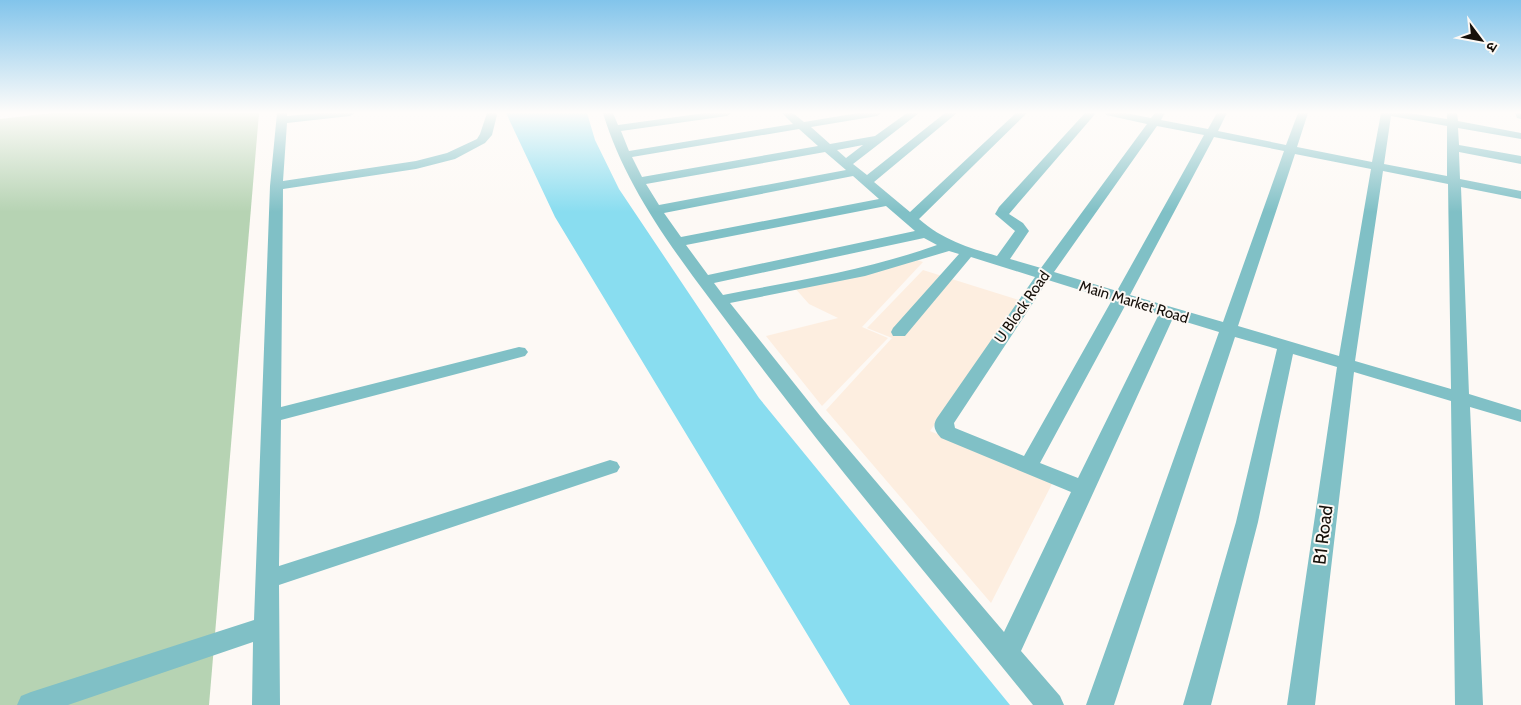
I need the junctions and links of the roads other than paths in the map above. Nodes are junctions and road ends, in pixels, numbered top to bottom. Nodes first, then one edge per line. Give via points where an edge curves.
1 (279, 146) edge
2 (471, 146) edge
3 (621, 146) edge
4 (679, 146) edge
5 (825, 146) edge
6 (844, 146) edge
7 (872, 146) edge
8 (911, 146) edge
9 (988, 146) edge
10 (1061, 146) edge
11 (1137, 146) edge
12 (1204, 146) edge
13 (1274, 146) edge
14 (1291, 146) edge
15 (1381, 146) edge
16 (1453, 147) joint
17 (828, 149) junction
18 (1290, 149) junction
19 (625, 155) junction
20 (1521, 160) edge
21 (1378, 166) junction
22 (850, 168) junction
23 (639, 181) junction
24 (866, 182) junction
25 (1454, 182) junction
26 (276, 186) junction
27 (1521, 195) edge
28 (889, 201) junction
29 (657, 210) junction
30 (910, 220) junction
31 (926, 233) junction
32 (678, 242) junction
33 (949, 246) junction
34 (968, 252) junction
35 (1000, 262) junction
36 (1044, 275) junction
37 (704, 280) junction
38 (1120, 298) junction
39 (720, 300) junction
40 (1168, 312) junction
41 (1229, 330) junction
42 (899, 332) dead end
43 (1286, 347) junction
44 (519, 352) dead end
45 (1346, 364) junction
46 (1460, 398) junction
47 (271, 416) junction
48 (1521, 416) edge
49 (610, 467) dead end
50 (1028, 467) junction
51 (1082, 488) junction
52 (268, 579) junction
53 (266, 627) junction
54 (1007, 654) junction
55 (31, 705) edge
56 (266, 705) edge
57 (1050, 705) edge
58 (1100, 705) edge
59 (1197, 705) edge
60 (1301, 705) edge
61 (1469, 705) edge

1 - 26 street
2 - 26 street via 451,156 416,164
3 - 19 street
4 - 19 street
5 - 17 street, Main Market Road
6 - 17 street
7 - 22 street
8 - 24 street
9 - 30 street
10 - 35 street via 1004,210 1005,218 1022,231
11 - 36 street, U Block Road
12 - 38 street
13 - 18 street
14 - 18 street
15 - 21 street, B1 Road
16 - 20 street
16 - 25 street
17 - 22 street, Main Market Road
17 - 23 street
18 - 21 street
18 - 41 street
19 - 23 street
21 - 25 street
21 - 45 street, B1 Road
22 - 24 street, Main Market Road
22 - 29 street
23 - 29 street
24 - 28 street, Main Market Road
25 - 27 street
25 - 46 street
26 - 47 street
28 - 30 street, Main Market Road
28 - 32 street
29 - 32 street
30 - 31 street, Main Market Road
31 - 33 street, Main Market Road
31 - 37 street
32 - 37 street
33 - 34 street, Main Market Road
33 - 39 street via 854,274
34 - 35 street, Main Market Road
34 - 42 street
35 - 36 street, Main Market Road
36 - 38 street, Main Market Road
36 - 50 street, U Block Road via 944,423 948,433
37 - 39 street
38 - 40 street, Main Market Road
38 - 50 street
39 - 54 street via 792,396
40 - 41 street, Main Market Road
40 - 51 street
41 - 43 street, Main Market Road
41 - 58 street
43 - 45 street, Main Market Road
43 - 59 street via 1247,522
44 - 47 street
45 - 46 street, Main Market Road
45 - 60 street, B1 Road
46 - 48 street, Main Market Road
46 - 61 street
47 - 52 street
49 - 52 street
50 - 51 street
51 - 54 street
52 - 53 street
53 - 55 street
53 - 56 street
54 - 57 street

